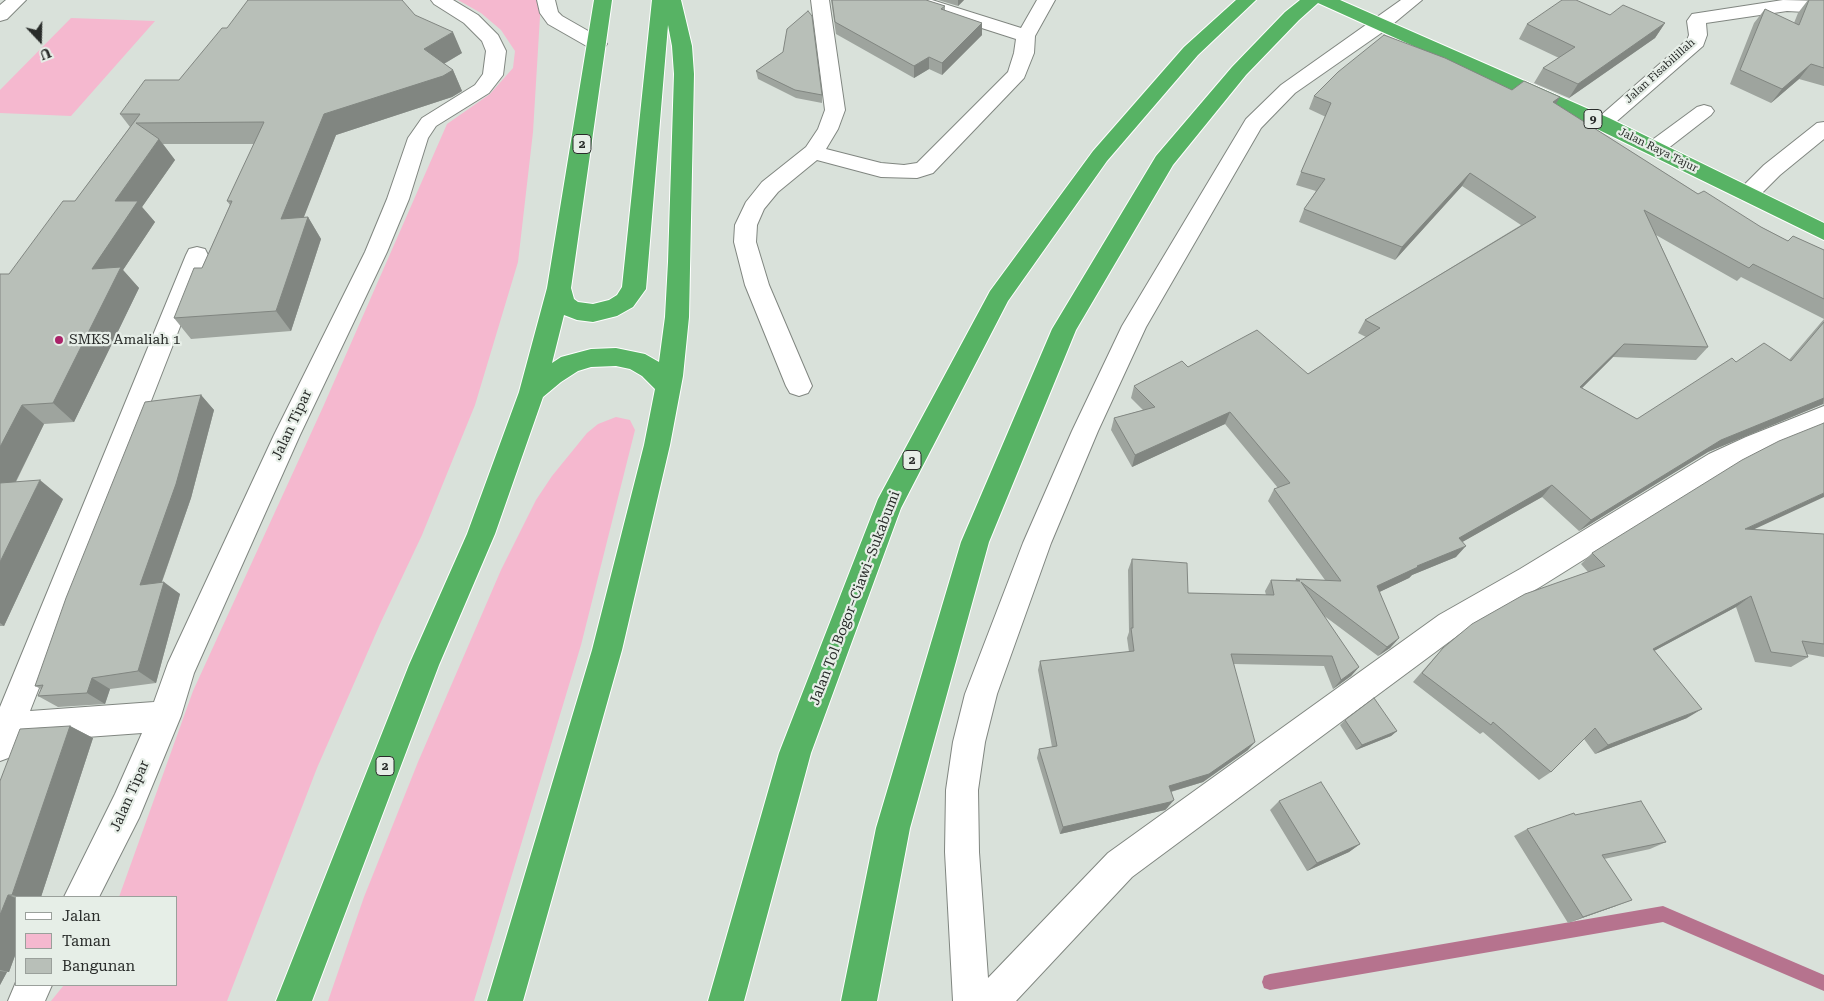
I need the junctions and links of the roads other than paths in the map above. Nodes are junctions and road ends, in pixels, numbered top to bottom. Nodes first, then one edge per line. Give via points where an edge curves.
1 (16, 0) edge
2 (440, 0) edge
3 (546, 0) edge
4 (603, 0) edge
5 (662, 0) edge
6 (672, 0) edge
7 (820, 0) edge
8 (914, 0) edge
9 (1046, 0) edge
10 (1247, 0) edge
11 (1311, 0) edge
12 (1325, 0) edge
13 (1413, 0) edge
14 (1788, 2) edge
15 (1824, 8) edge
16 (0, 15) edge
17 (1369, 20) junction
18 (1026, 36) junction
19 (597, 44) junction
20 (1704, 111) dead end
21 (1602, 123) junction
22 (1824, 128) edge
23 (1655, 148) junction
24 (813, 152) junction
25 (1748, 194) junction
26 (1824, 232) edge
27 (197, 255) dead end
28 (559, 288) junction
29 (668, 386) junction
30 (799, 386) dead end
31 (532, 392) junction
32 (1824, 416) edge
33 (165, 716) junction
34 (4, 737) edge
35 (82, 896) edge
36 (34, 986) edge
37 (26, 1001) edge
38 (294, 1001) edge
39 (505, 1001) edge
40 (726, 1001) edge
41 (859, 1001) edge
42 (971, 1001) edge
43 (991, 1001) edge

1 - 16 street
2 - 33 street, Jalan Tipar via 471,19 491,39 496,52 493,75 482,89 429,122 418,138 380,243 287,435 179,673
3 - 19 street via 549,13 555,20
4 - 19 highway, 2
5 - 28 highway via 634,290 625,301 609,310 585,313 564,303
6 - 29 highway via 682,46 684,74 680,262
7 - 24 street via 835,110 828,129
8 - 18 street
9 - 18 street
10 - 40 highway, Jalan Tol Bogor–Ciawi–Sukabumi / 2 via 1191,51 1100,156 998,296 888,507 796,754
11 - 41 highway via 1239,71 1164,161 1064,329 975,542 893,828
12 - 17 highway, Jalan Raya Tajur / 9
13 - 17 street
14 - 15 street, Jalan Fisabilillah
14 - 21 street, Jalan Fisabilillah via 1699,18 1696,21 1696,42
17 - 21 highway, Jalan Raya Tajur / 9
17 - 42 street via 1288,89 1253,124 1134,326 1037,543 981,694 962,790 962,852
18 - 24 street via 1017,74 925,168 904,172 881,170
19 - 28 highway, 2
20 - 23 street
21 - 23 highway, Jalan Raya Tajur / 9
22 - 25 street
23 - 25 highway, Jalan Raya Tajur / 9
24 - 30 street via 770,187 754,207 746,225 745,242 757,285
25 - 26 highway, Jalan Raya Tajur / 9
27 - 34 street
28 - 31 highway, 2
29 - 31 highway via 651,369 636,361 616,357 591,358 570,364
29 - 39 highway via 657,446 607,650
31 - 38 highway, 2 via 481,534 424,666
32 - 43 street via 1718,462 1443,629 1120,865
33 - 34 street
33 - 35 street, Jalan Tipar via 127,806
36 - 37 street

